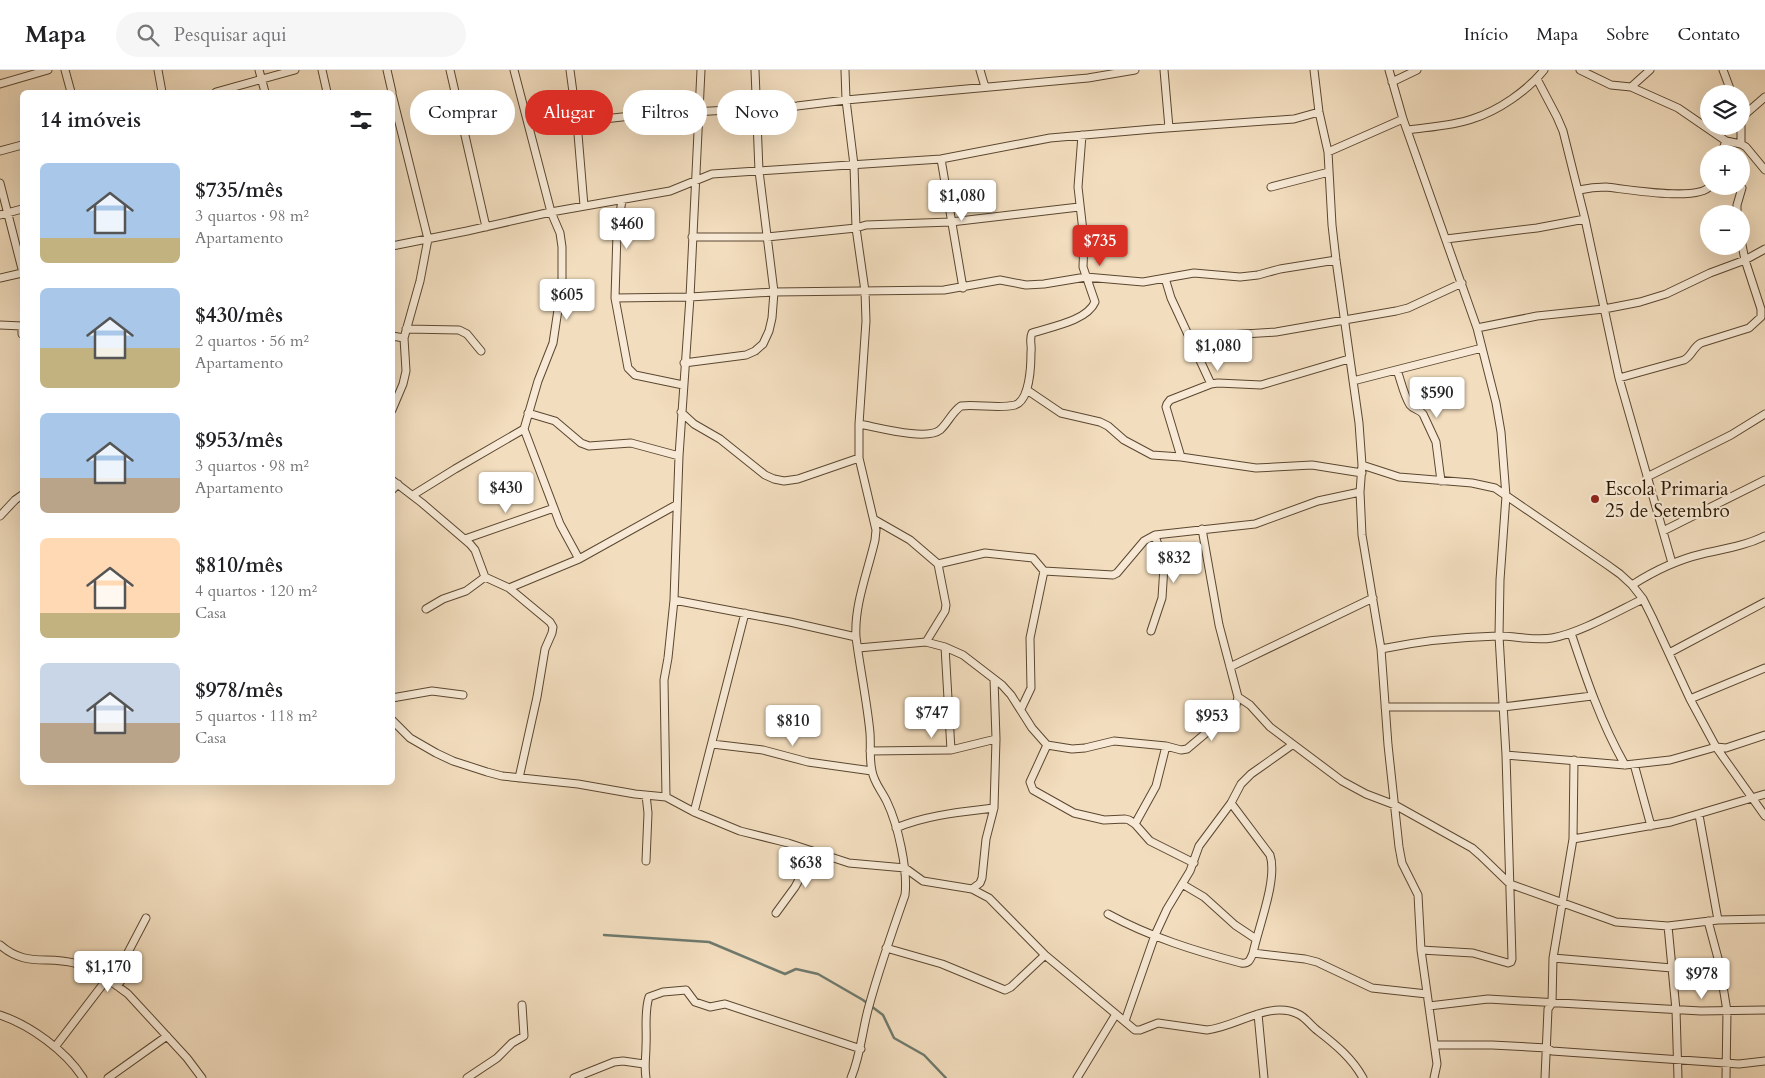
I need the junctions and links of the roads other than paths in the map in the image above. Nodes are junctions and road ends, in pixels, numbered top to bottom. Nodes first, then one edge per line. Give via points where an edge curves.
1 (48, 70) edge
2 (65, 70) edge
3 (158, 70) edge
4 (259, 70) edge
5 (295, 70) edge
6 (322, 70) edge
7 (387, 70) edge
8 (450, 70) edge
9 (514, 70) edge
10 (570, 70) edge
11 (701, 70) edge
12 (755, 70) edge
13 (844, 70) edge
14 (980, 70) edge
15 (1135, 70) edge
16 (1164, 70) edge
17 (1314, 70) edge
18 (1389, 70) edge
19 (1417, 70) edge
20 (1544, 70) edge
21 (1580, 70) edge
22 (1650, 70) edge
23 (1723, 70) edge
24 (262, 78) junction
25 (1537, 79) junction
26 (1392, 82) junction
27 (0, 84) edge
28 (1729, 85) edge
29 (986, 87) junction
30 (1631, 87) junction
31 (70, 90) edge
32 (162, 90) edge
33 (223, 90) edge
34 (265, 90) edge
35 (327, 90) edge
36 (391, 90) edge
37 (573, 90) edge
38 (700, 90) edge
39 (756, 90) edge
40 (1765, 97) edge
41 (846, 100) junction
42 (797, 106) edge
43 (1750, 109) edge
44 (1319, 112) junction
45 (396, 120) edge
46 (1403, 120) junction
47 (1169, 128) junction
48 (1407, 130) junction
49 (578, 135) edge
50 (697, 135) edge
51 (757, 135) edge
52 (1082, 135) junction
53 (1741, 135) edge
54 (1726, 141) junction
55 (1741, 144) junction
56 (20, 145) edge
57 (1724, 145) edge
58 (0, 151) edge
59 (1328, 152) junction
60 (941, 159) junction
61 (854, 165) junction
62 (1765, 170) edge
63 (759, 171) junction
64 (1329, 172) junction
65 (0, 182) edge
66 (694, 182) junction
67 (1271, 187) dead end
68 (1578, 190) junction
69 (1700, 192) edge
70 (622, 200) junction
71 (584, 206) junction
72 (1079, 207) junction
73 (20, 210) edge
74 (551, 212) junction
75 (8, 213) junction
76 (0, 215) edge
77 (1585, 219) junction
78 (951, 222) junction
79 (486, 227) junction
80 (856, 228) junction
81 (692, 237) junction
82 (766, 237) junction
83 (428, 239) junction
84 (1446, 239) junction
85 (395, 245) edge
86 (1765, 249) edge
87 (1744, 255) edge
88 (1336, 260) junction
89 (1745, 260) junction
90 (20, 263) edge
91 (20, 272) edge
92 (1086, 277) junction
93 (0, 278) edge
94 (1165, 278) junction
95 (1462, 283) junction
96 (962, 288) junction
97 (774, 292) junction
98 (865, 292) junction
99 (690, 297) junction
100 (615, 298) junction
101 (1604, 309) junction
102 (1344, 320) junction
103 (0, 325) edge
104 (20, 326) edge
105 (1477, 328) junction
106 (406, 329) junction
107 (395, 336) edge
108 (404, 338) junction
109 (1191, 342) junction
110 (1482, 348) junction
111 (481, 351) dead end
112 (1349, 359) junction
113 (684, 363) junction
114 (1398, 370) junction
115 (1619, 378) junction
116 (1353, 381) junction
117 (1210, 384) junction
118 (683, 385) junction
119 (1027, 390) junction
120 (395, 403) edge
121 (682, 412) junction
122 (528, 413) junction
123 (1765, 414) edge
124 (859, 424) junction
125 (524, 429) junction
126 (679, 456) junction
127 (1181, 457) junction
128 (860, 458) junction
129 (1362, 464) junction
130 (1362, 473) junction
131 (1647, 477) junction
132 (1765, 480) edge
133 (1441, 481) junction
134 (395, 482) edge
135 (1360, 492) junction
136 (413, 496) junction
137 (1506, 496) junction
138 (20, 497) edge
139 (676, 504) junction
140 (554, 508) junction
141 (0, 516) edge
142 (875, 520) junction
143 (1202, 529) junction
144 (1663, 531) junction
145 (1155, 535) junction
146 (1765, 536) edge
147 (465, 539) junction
148 (579, 558) junction
149 (1672, 563) junction
150 (938, 564) junction
151 (1044, 571) junction
152 (485, 577) junction
153 (1632, 585) junction
154 (509, 588) junction
155 (1373, 598) junction
156 (1643, 599) junction
157 (674, 600) junction
158 (1765, 602) edge
159 (426, 609) dead end
160 (745, 613) junction
161 (1152, 631) dead end
162 (1571, 633) junction
163 (1499, 636) junction
164 (856, 637) junction
165 (926, 642) junction
166 (945, 647) junction
167 (858, 648) junction
168 (1381, 650) junction
169 (1669, 653) junction
170 (1230, 667) junction
171 (1765, 668) edge
172 (994, 679) junction
173 (463, 695) dead end
174 (1592, 696) junction
175 (395, 697) edge
176 (1238, 698) junction
177 (1690, 699) junction
178 (1385, 707) junction
179 (1503, 707) junction
180 (1021, 709) junction
181 (395, 723) edge
182 (1765, 735) edge
183 (996, 739) junction
184 (712, 744) junction
185 (1047, 745) junction
186 (1292, 745) junction
187 (1166, 746) junction
188 (1716, 746) junction
189 (952, 750) junction
190 (870, 751) junction
191 (1506, 755) junction
192 (1574, 760) junction
193 (1634, 764) junction
194 (1625, 765) junction
195 (872, 771) junction
196 (519, 778) junction
197 (1765, 794) edge
198 (646, 795) junction
199 (666, 797) junction
200 (1752, 798) junction
201 (1231, 803) junction
202 (1396, 805) junction
203 (994, 808) junction
204 (694, 812) junction
205 (1699, 815) junction
206 (1765, 816) edge
207 (1135, 824) junction
208 (1651, 826) junction
209 (896, 828) junction
210 (1573, 839) junction
211 (814, 852) junction
212 (646, 862) dead end
213 (1194, 862) junction
214 (905, 868) junction
215 (1182, 884) junction
216 (1510, 884) junction
217 (972, 890) junction
218 (1562, 904) junction
219 (776, 912) dead end
220 (1108, 914) dead end
221 (146, 918) dead end
222 (1765, 919) edge
223 (1718, 920) junction
224 (1708, 921) junction
225 (1668, 926) junction
226 (1155, 935) junction
227 (1256, 939) junction
228 (0, 945) edge
229 (886, 948) junction
230 (1420, 950) junction
231 (1253, 953) junction
232 (1045, 955) junction
233 (1553, 958) junction
234 (1672, 968) junction
235 (106, 979) junction
236 (118, 986) junction
237 (1427, 994) junction
238 (1552, 1003) junction
239 (522, 1004) dead end
240 (1429, 1006) junction
241 (1676, 1010) junction
242 (1765, 1010) edge
243 (1726, 1011) junction
244 (1116, 1014) junction
245 (1258, 1014) junction
246 (0, 1015) edge
247 (1125, 1021) junction
248 (167, 1036) junction
249 (1435, 1045) junction
250 (55, 1047) junction
251 (1546, 1048) junction
252 (861, 1049) junction
253 (1676, 1060) junction
254 (1765, 1061) edge
255 (1726, 1062) junction
256 (644, 1064) junction
257 (83, 1078) edge
258 (108, 1078) edge
259 (202, 1078) edge
260 (467, 1078) edge
261 (574, 1078) edge
262 (646, 1078) edge
263 (851, 1078) edge
264 (1078, 1078) edge
265 (1264, 1078) edge
266 (1364, 1078) edge
267 (1434, 1078) edge
268 (1545, 1078) edge
269 (1678, 1078) edge
270 (1726, 1078) edge

1 - 27 street
2 - 31 street
3 - 32 street
4 - 24 street
5 - 24 street
6 - 35 street
7 - 36 street
8 - 79 street
9 - 74 street
10 - 37 street
11 - 38 street
12 - 39 street
13 - 41 street
14 - 29 street
15 - 29 street via 1088,78
16 - 47 street
17 - 44 street
18 - 26 street
19 - 26 street
20 - 25 street
21 - 30 street via 1611,85
22 - 30 street
23 - 28 street
24 - 33 street
24 - 34 street
25 - 48 street via 1507,101 1472,119
25 - 68 street via 1563,131
26 - 46 street
29 - 41 street
30 - 54 street via 1678,108
40 - 43 street
41 - 42 street
41 - 61 street
44 - 47 street via 1294,119
44 - 59 street
45 - 83 street
46 - 48 street
46 - 59 street
47 - 52 street
48 - 84 street
49 - 71 street
50 - 66 street
51 - 63 street
52 - 60 street
52 - 72 street
53 - 55 street
54 - 55 street
54 - 57 street
55 - 62 street
56 - 58 street
59 - 64 street
60 - 61 street
60 - 78 street
61 - 63 street
61 - 80 street
63 - 66 street via 712,174
63 - 82 street
64 - 67 street
64 - 88 street
65 - 75 street
66 - 70 street via 678,189
66 - 81 street
68 - 69 street via 1605,187 1673,194
68 - 77 street
70 - 71 street
70 - 100 street via 616,233
71 - 74 street
72 - 78 street
72 - 92 street
73 - 75 street
74 - 79 street
74 - 122 street via 560,233 562,283 553,343
75 - 76 street
75 - 90 street
77 - 84 street
77 - 101 street
78 - 80 street via 866,224
78 - 96 street
79 - 83 street
80 - 82 street
80 - 98 street
81 - 82 street
81 - 99 street
82 - 97 street
83 - 85 street
83 - 106 street
84 - 95 street
86 - 89 street
87 - 89 street
88 - 94 street via 1240,277 1194,273
88 - 102 street
89 - 101 street via 1666,294
89 - 115 street via 1761,309 1761,317 1756,323 1695,346 1684,360
91 - 93 street
92 - 94 street via 1132,282
92 - 96 street via 1044,284 1000,280
92 - 119 street via 1094,305 1073,320 1030,336 1032,350
94 - 109 street
95 - 102 street via 1408,308
95 - 105 street
96 - 98 street
97 - 98 street
97 - 99 street
97 - 113 street via 769,331 763,344 755,351 736,357
98 - 124 street
99 - 100 street
99 - 113 street
100 - 118 street via 631,372
101 - 105 street via 1537,316
101 - 115 street
102 - 109 street via 1276,332 1212,336
102 - 112 street
103 - 104 street
105 - 110 street
106 - 108 street
106 - 111 street via 459,330 467,334
107 - 108 street
108 - 120 street via 406,371
109 - 117 street
110 - 114 street
110 - 137 street via 1501,432
112 - 116 street
112 - 117 street via 1261,385
113 - 118 street
114 - 116 street
114 - 133 street via 1408,402 1421,411 1436,442
115 - 131 street
116 - 129 street
117 - 127 street via 1167,404
118 - 121 street
119 - 124 street via 1021,401 1013,405 960,406 941,429 931,434
119 - 127 street via 1061,413 1108,426 1124,440 1152,455
121 - 126 street
121 - 128 street via 764,475 774,479 798,479
122 - 125 street
122 - 126 street via 555,421 589,446 631,443
123 - 131 street via 1731,435
124 - 128 street
125 - 136 street
125 - 140 street
126 - 139 street
127 - 130 street via 1256,468 1304,464
128 - 142 street
129 - 130 street
129 - 133 street via 1400,477
130 - 135 street
131 - 144 street
132 - 144 street
133 - 137 street via 1484,484
134 - 136 street
135 - 143 street via 1318,501 1255,524
135 - 155 street via 1362,535
136 - 147 street
137 - 153 street
137 - 163 street
138 - 141 street
139 - 148 street
139 - 157 street
140 - 147 street
140 - 148 street
142 - 150 street via 910,540
142 - 164 street via 876,540 858,609
143 - 145 street
143 - 170 street via 1216,614
144 - 149 street
145 - 151 street via 1144,541 1113,575
145 - 161 street via 1164,566 1162,598
146 - 149 street via 1748,544
147 - 152 street via 475,550
148 - 154 street
149 - 153 street
150 - 151 street via 986,552 1033,558
150 - 165 street via 946,605
151 - 180 street via 1030,638 1031,688
152 - 154 street
152 - 159 street via 466,591
153 - 156 street
154 - 196 street via 552,626
155 - 168 street
155 - 170 street
156 - 162 street
156 - 169 street
157 - 160 street
157 - 199 street via 664,680
158 - 169 street
160 - 164 street
160 - 184 street
162 - 163 street via 1539,639
162 - 174 street
163 - 168 street via 1408,644
163 - 179 street
164 - 167 street
165 - 166 street
165 - 167 street
166 - 172 street via 971,660
166 - 189 street
167 - 190 street
168 - 178 street
169 - 177 street
170 - 176 street
171 - 177 street
172 - 180 street
172 - 183 street
173 - 175 street via 432,691
174 - 179 street
174 - 194 street
176 - 186 street via 1250,705
176 - 187 street via 1231,712 1187,749
177 - 188 street
178 - 179 street
178 - 202 street
179 - 191 street
180 - 185 street
181 - 196 street via 410,738 453,761
182 - 188 street via 1726,748
183 - 189 street
183 - 203 street
184 - 195 street via 763,750 808,762
184 - 204 street
185 - 187 street via 1072,749 1114,741
185 - 207 street via 1030,782 1033,790 1074,813 1104,820 1125,819
186 - 201 street via 1246,779
186 - 202 street via 1353,788
187 - 207 street via 1156,786
188 - 193 street via 1670,760
188 - 200 street
189 - 190 street
190 - 195 street
191 - 192 street
191 - 216 street
192 - 194 street
192 - 210 street
193 - 194 street
193 - 208 street
195 - 209 street via 888,802
196 - 198 street
197 - 200 street
198 - 199 street
198 - 212 street
199 - 204 street
200 - 205 street
200 - 206 street
201 - 213 street via 1200,846
201 - 227 street via 1272,862 1268,899
202 - 216 street via 1472,848
202 - 230 street via 1402,863 1418,895
203 - 209 street via 913,821
203 - 217 street via 986,839 982,878
204 - 211 street via 740,831
205 - 208 street
205 - 223 street
207 - 213 street via 1150,841
208 - 210 street
209 - 214 street
210 - 218 street
211 - 214 street via 854,865
211 - 219 street
213 - 215 street
214 - 217 street via 923,880
214 - 229 street via 905,896
215 - 226 street
215 - 227 street via 1204,897
216 - 218 street
216 - 230 street via 1510,962 1473,953
217 - 232 street via 989,898
218 - 225 street via 1616,922
218 - 233 street
220 - 226 street via 1132,928
221 - 236 street via 124,960 122,966 126,973
222 - 223 street
223 - 224 street
224 - 225 street
224 - 243 street via 1719,962
225 - 234 street
226 - 231 street via 1186,949 1241,963 1250,961
226 - 247 street
227 - 231 street
228 - 235 street via 20,958 73,962
229 - 232 street via 942,964 1001,990 1012,987
229 - 252 street
230 - 237 street
231 - 237 street via 1311,961 1372,988
232 - 244 street
233 - 234 street
233 - 238 street
234 - 241 street
235 - 236 street
235 - 250 street
236 - 248 street
237 - 240 street
238 - 240 street via 1488,999
238 - 241 street
238 - 251 street via 1548,1009
239 - 260 street via 524,1036
240 - 249 street
241 - 243 street
241 - 253 street
242 - 243 street
243 - 255 street
244 - 247 street
244 - 264 street
245 - 247 street via 1207,1030 1158,1022 1134,1030
245 - 265 street
245 - 266 street via 1288,1010 1305,1018 1349,1058
246 - 250 street
248 - 258 street
248 - 259 street
249 - 251 street
249 - 267 street via 1437,1064
250 - 257 street
251 - 253 street
251 - 268 street
252 - 256 street via 725,1004 710,1007 695,1002 686,990 680,990 649,997
252 - 263 street
253 - 255 street
253 - 269 street
254 - 255 street via 1750,1064
255 - 270 street
256 - 261 street via 614,1062
256 - 262 street

